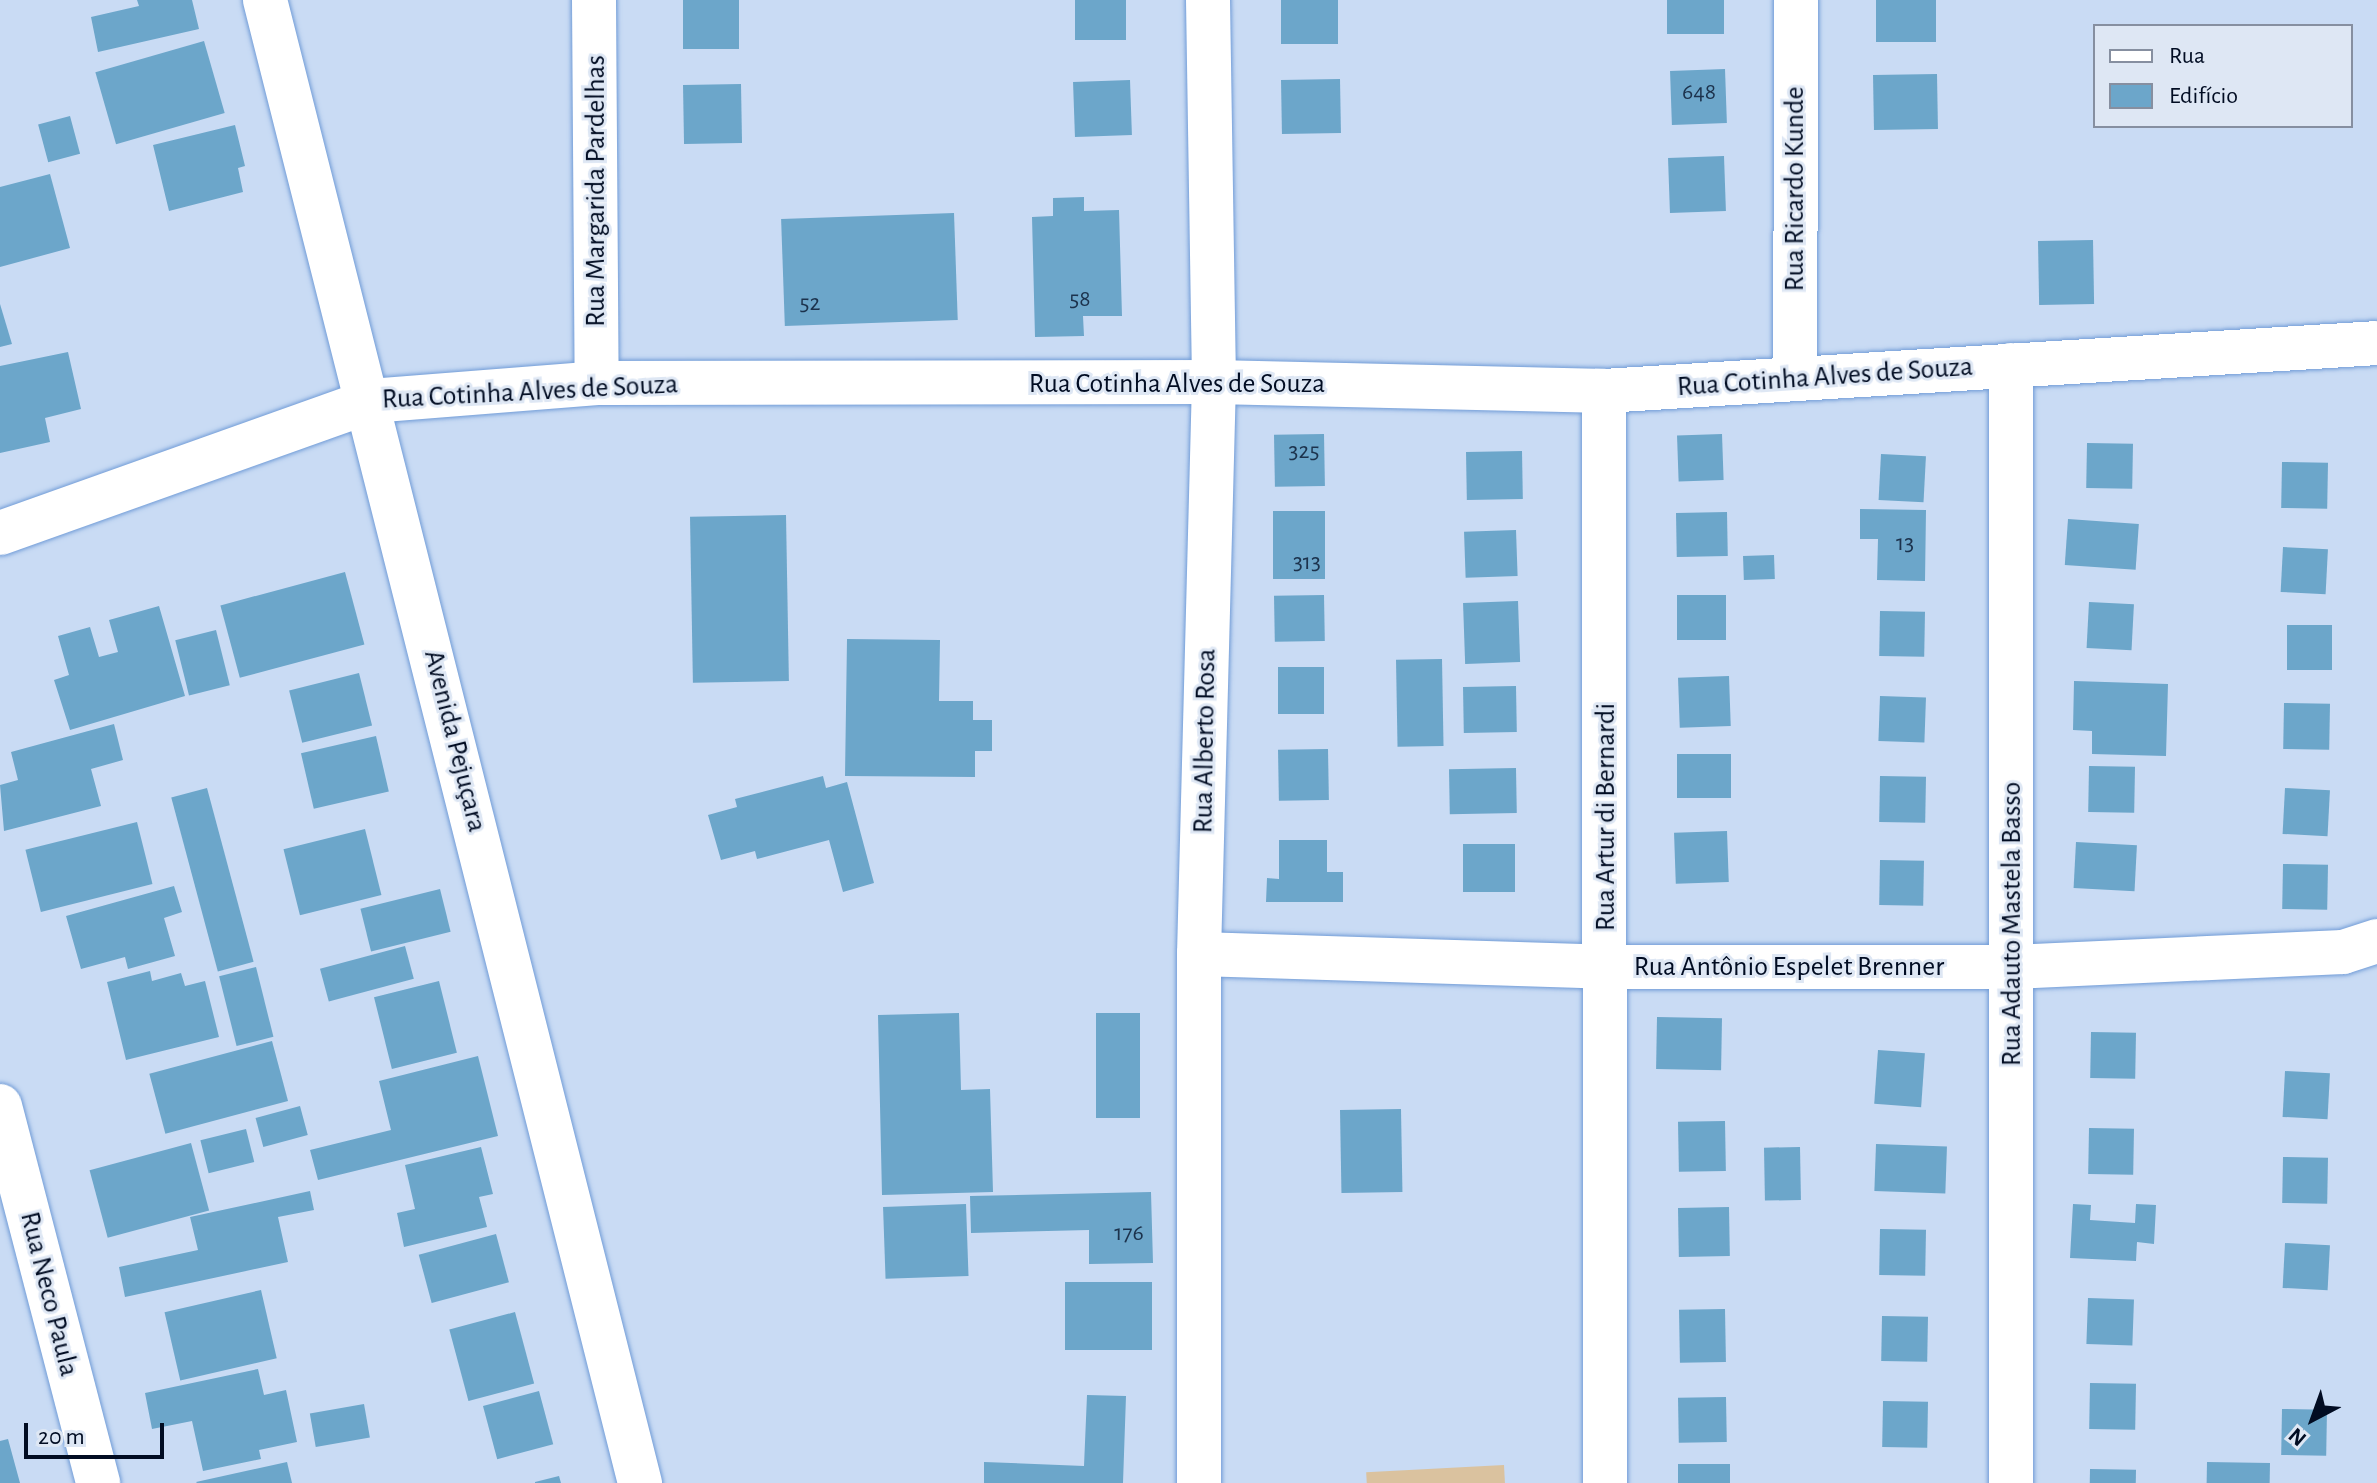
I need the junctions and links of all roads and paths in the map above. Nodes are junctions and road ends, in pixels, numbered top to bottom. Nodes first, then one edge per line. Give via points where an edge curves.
1 (265, 0) edge
2 (594, 0) edge
3 (1208, 0) edge
4 (1796, 0) edge
5 (2377, 343) edge
6 (2011, 365) junction
7 (1795, 379) junction
8 (1214, 382) junction
9 (597, 383) junction
10 (1604, 391) junction
11 (370, 401) junction
12 (0, 533) edge
13 (2377, 941) edge
14 (1199, 954) junction
15 (1606, 967) junction
16 (2012, 967) junction
17 (0, 1106) edge
18 (98, 1483) edge
19 (640, 1483) edge
20 (1199, 1483) edge
21 (1605, 1483) edge
22 (2011, 1483) edge

1 - 11 street, Avenida Pejuçara
2 - 9 street, Rua Margarida Pardelhas
3 - 8 street, Rua Alberto Rosa
4 - 7 street, Rua Ricardo Kunde
5 - 6 street, Rua Cotinha Alves de Souza
6 - 7 street, Rua Cotinha Alves de Souza
6 - 16 street, Rua Adauto Mastela Basso
7 - 10 street, Rua Cotinha Alves de Souza
8 - 9 street, Rua Cotinha Alves de Souza
8 - 10 street, Rua Cotinha Alves de Souza
8 - 14 street, Rua Alberto Rosa
9 - 11 street, Rua Cotinha Alves de Souza
10 - 15 street, Rua Artur di Bernardi
11 - 12 street, Rua Cotinha Alves de Souza
11 - 19 street, Avenida Pejuçara
13 - 16 street, Rua Antônio Espelet Brenner via 2343,952
14 - 15 street, Rua Antônio Espelet Brenner
14 - 20 street, Rua Alberto Rosa
15 - 16 street, Rua Antônio Espelet Brenner
15 - 21 street, Rua Artur di Bernardi
16 - 22 street, Rua Adauto Mastela Basso
17 - 18 street, Rua Neco Paula

